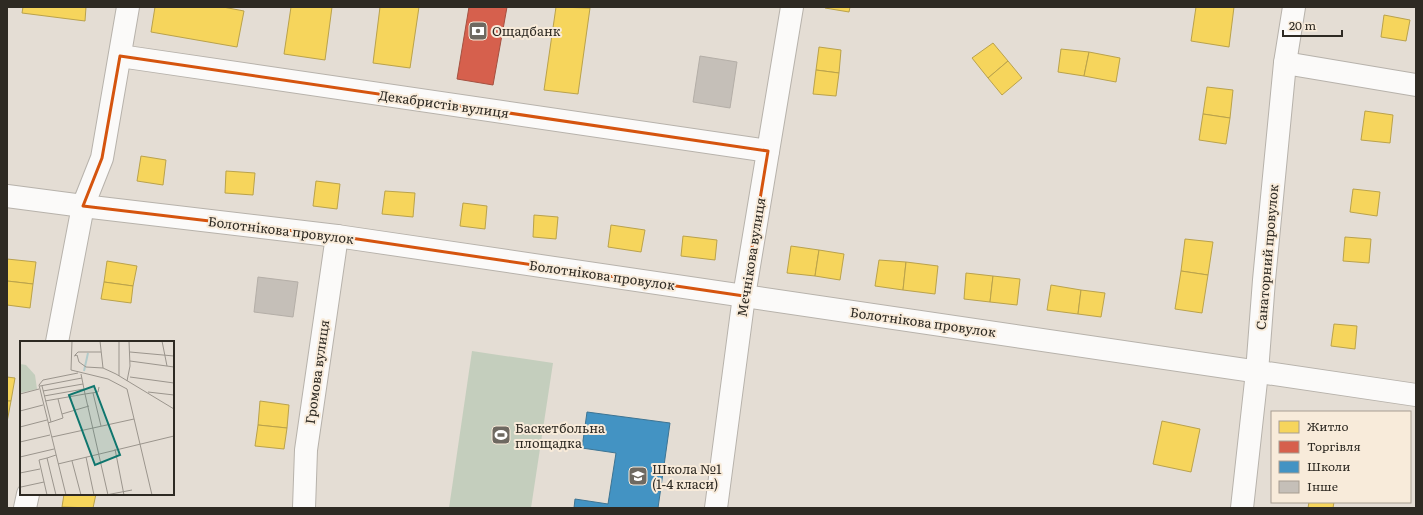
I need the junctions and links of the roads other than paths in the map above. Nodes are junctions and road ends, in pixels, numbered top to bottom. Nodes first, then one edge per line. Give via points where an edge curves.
1 (128, 7) edge
2 (792, 7) edge
3 (1294, 7) edge
4 (120, 56) junction
5 (1286, 63) junction
6 (1416, 85) edge
7 (768, 151) junction
8 (7, 196) edge
9 (82, 206) junction
10 (337, 236) junction
11 (744, 296) junction
12 (57, 341) edge
13 (1257, 372) junction
14 (1416, 395) edge
15 (28, 495) edge
16 (25, 508) edge
17 (304, 508) edge
18 (716, 508) edge
19 (1242, 508) edge

1 - 4 street
2 - 7 street, Мєчнікова вулиця
3 - 5 street, Санаторний провулок
4 - 7 street, Декабристів вулиця
4 - 9 street via 102,158
5 - 6 street
5 - 13 street, Санаторний провулок via 1264,272
7 - 11 street, Мєчнікова вулиця
8 - 9 street, Болотнікова провулок
9 - 10 street, Болотнікова провулок
9 - 12 street
10 - 11 street, Болотнікова провулок
10 - 17 street, Громова вулиця via 306,450
11 - 13 street, Болотнікова провулок
11 - 18 street, Мєчнікова вулиця
13 - 14 street, Болотнікова провулок
13 - 19 street, Санаторний провулок
15 - 16 street

